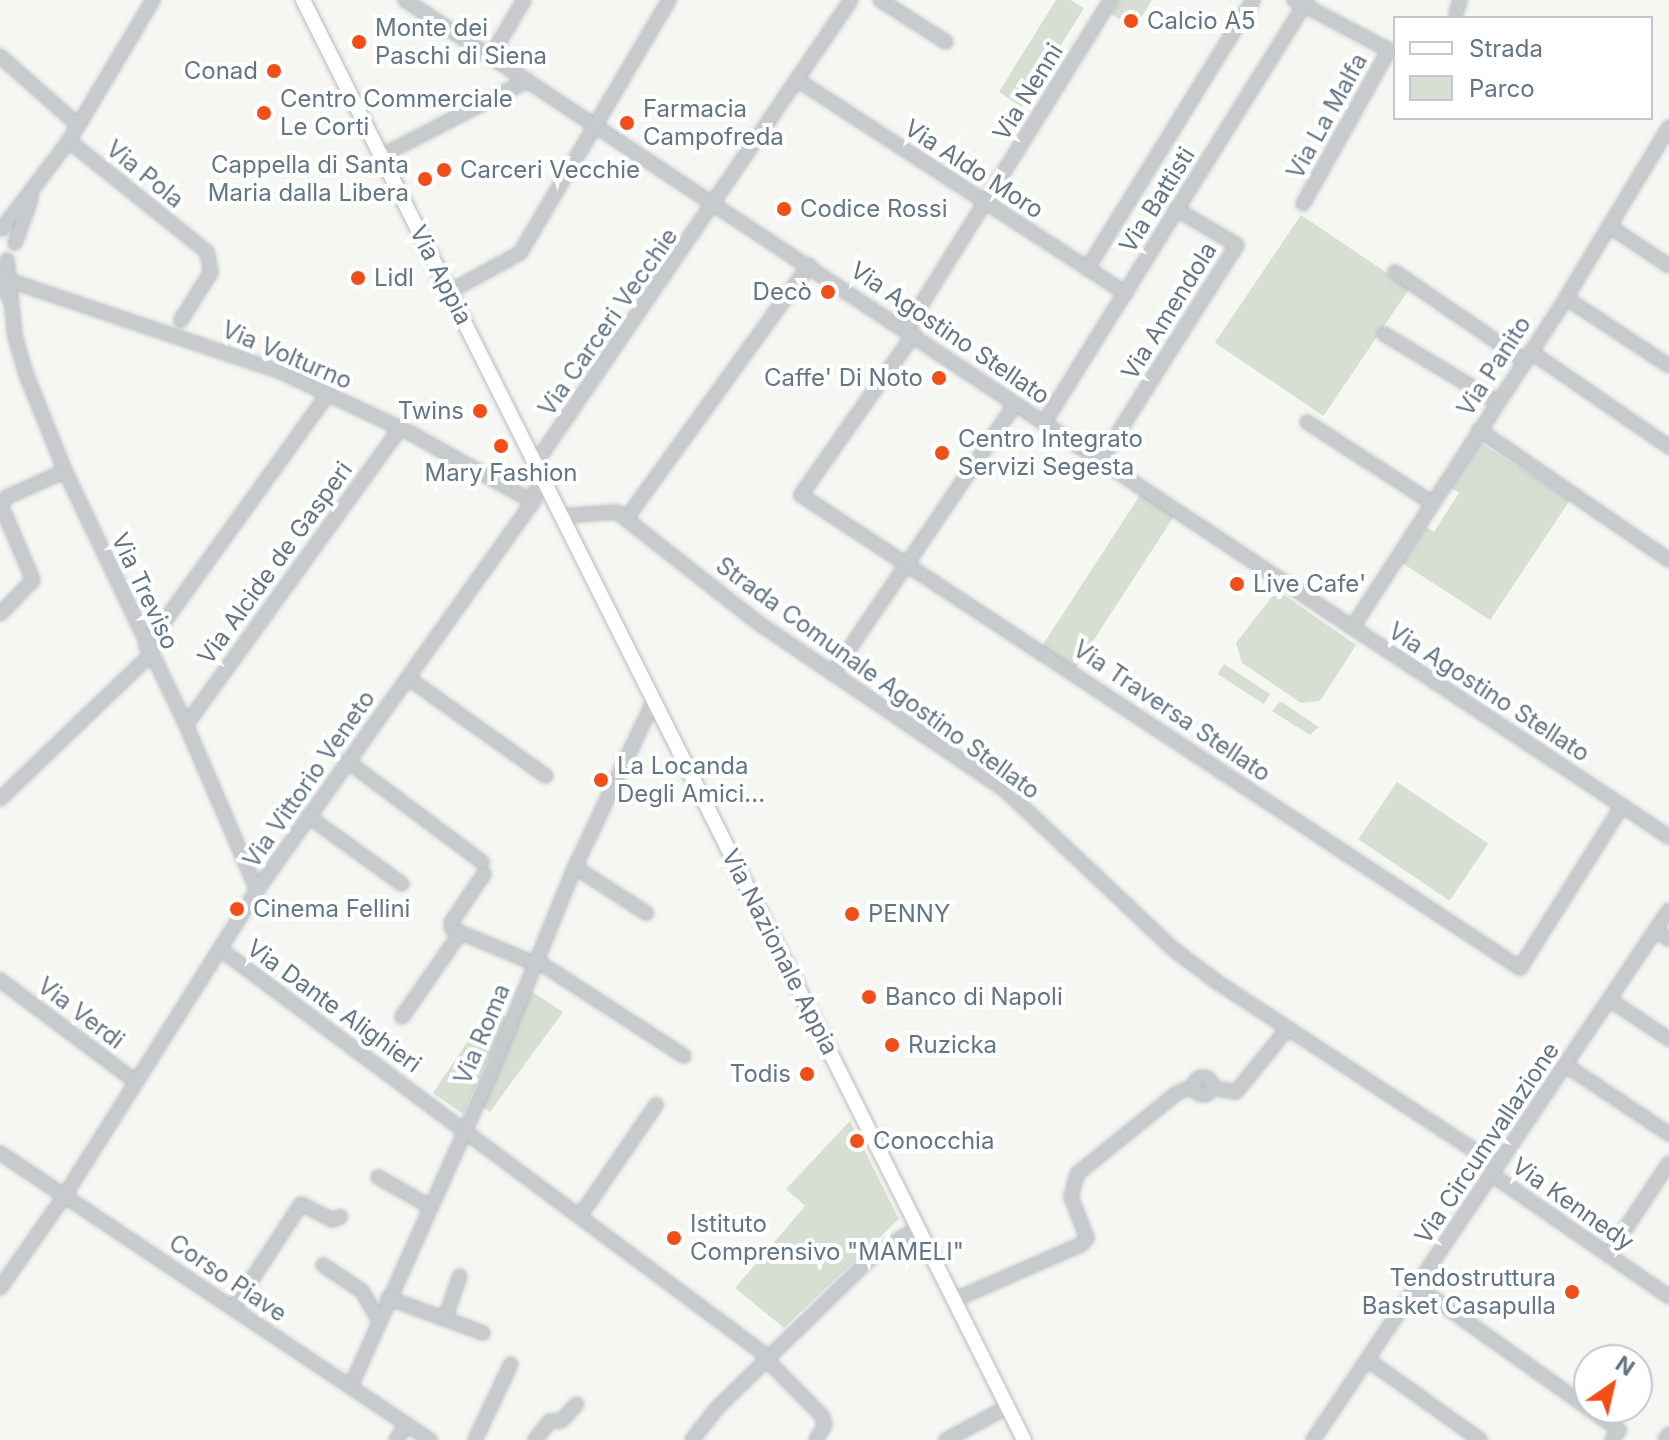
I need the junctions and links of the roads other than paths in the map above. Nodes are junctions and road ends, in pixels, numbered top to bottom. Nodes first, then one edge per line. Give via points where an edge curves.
1 (153, 0) edge
2 (303, 0) edge
3 (524, 0) edge
4 (669, 0) edge
5 (851, 0) edge
6 (880, 0) edge
7 (1111, 0) edge
8 (1253, 0) edge
9 (1460, 0) edge
10 (407, 1) edge
11 (1302, 2) edge
12 (1456, 14) dead end
13 (946, 42) dead end
14 (0, 56) edge
15 (491, 56) junction
16 (528, 80) junction
17 (799, 81) junction
18 (595, 124) junction
19 (78, 125) junction
20 (1669, 127) edge
21 (69, 141) junction
22 (381, 156) junction
23 (33, 192) junction
24 (985, 202) junction
25 (717, 204) junction
26 (1303, 204) dead end
27 (1176, 209) junction
28 (1609, 226) junction
29 (1, 229) edge
30 (15, 243) junction
31 (3, 260) edge
32 (809, 265) junction
33 (1669, 266) edge
34 (1087, 269) junction
35 (1395, 272) dead end
36 (5, 278) edge
37 (449, 292) junction
38 (1126, 293) junction
39 (1566, 298) junction
40 (181, 320) dead end
41 (910, 331) junction
42 (1384, 334) dead end
43 (1528, 356) junction
44 (1669, 366) edge
45 (328, 394) junction
46 (1497, 402) junction
47 (1015, 404) junction
48 (1307, 422) dead end
49 (1044, 423) junction
50 (400, 428) junction
51 (1479, 430) junction
52 (1669, 447) edge
53 (1101, 460) junction
54 (538, 469) junction
55 (65, 471) junction
56 (533, 502) junction
57 (1432, 503) junction
58 (561, 516) junction
59 (622, 516) junction
60 (1669, 560) edge
61 (907, 562) junction
62 (0, 614) edge
63 (1352, 628) junction
64 (148, 651) junction
65 (833, 673) junction
66 (408, 678) junction
67 (654, 701) junction
68 (186, 725) junction
69 (347, 761) junction
70 (546, 776) dead end
71 (0, 799) edge
72 (1622, 806) junction
73 (308, 816) junction
74 (1669, 837) edge
75 (575, 867) junction
76 (402, 884) dead end
77 (257, 890) junction
78 (1669, 910) edge
79 (646, 913) dead end
80 (1656, 931) junction
81 (461, 932) junction
82 (1669, 939) edge
83 (220, 949) junction
84 (536, 963) junction
85 (2, 987) edge
86 (1610, 1000) junction
87 (402, 1017) dead end
88 (1288, 1028) junction
89 (1669, 1039) edge
90 (684, 1056) dead end
91 (1567, 1066) junction
92 (135, 1081) junction
93 (656, 1105) dead end
94 (464, 1129) junction
95 (1669, 1134) edge
96 (0, 1153) edge
97 (1669, 1163) edge
98 (1494, 1169) junction
99 (378, 1177) dead end
100 (65, 1195) junction
101 (429, 1206) junction
102 (580, 1216) junction
103 (340, 1217) dead end
104 (918, 1228) junction
105 (1608, 1255) junction
106 (323, 1265) dead end
107 (460, 1276) dead end
108 (1418, 1287) junction
109 (0, 1288) edge
110 (1669, 1297) edge
111 (388, 1298) junction
112 (954, 1300) junction
113 (233, 1308) junction
114 (440, 1317) junction
115 (378, 1319) junction
116 (483, 1333) dead end
117 (767, 1358) junction
118 (1368, 1360) junction
119 (511, 1364) dead end
120 (351, 1386) junction
121 (577, 1404) dead end
122 (1007, 1407) junction
123 (407, 1424) junction
124 (1669, 1434) edge
125 (396, 1440) edge
126 (430, 1440) edge
127 (475, 1440) edge
128 (535, 1440) edge
129 (692, 1440) edge
130 (816, 1440) edge
131 (946, 1440) edge
132 (1024, 1440) edge
133 (1313, 1440) edge
134 (1480, 1440) edge
135 (1612, 1440) edge
136 (1665, 1440) edge

1 - 19 street
2 - 22 main road, Via Appia
3 - 15 street
4 - 18 street
5 - 17 street
6 - 13 street
7 - 24 street, Via Nenni
8 - 34 street
9 - 12 street
10 - 15 street, Via Agostino Stellato
11 - 26 street, Via La Malfa via 1389,50
11 - 27 street, Via Battisti
14 - 19 street
15 - 16 street, Via Agostino Stellato
16 - 18 street, Via Agostino Stellato
16 - 22 street
17 - 24 street, Via Aldo Moro
17 - 25 street
18 - 25 street, Via Agostino Stellato
18 - 37 street via 520,253
19 - 21 street
20 - 28 street, Via Panito
21 - 23 street
21 - 40 street, Via Pola via 207,252 211,272
22 - 37 main road, Via Appia
23 - 29 street
23 - 30 street
24 - 34 street, Via Aldo Moro
24 - 41 street, Via Nenni
25 - 32 street, Via Agostino Stellato
25 - 54 street, Via Carceri Vecchie
27 - 38 street, Via Battisti
27 - 53 street, Via Amendola via 1237,245
28 - 33 street
28 - 39 street, Via Panito
29 - 30 street
30 - 31 street
31 - 36 street, Via Treviso
32 - 41 street, Via Agostino Stellato
32 - 59 street
34 - 38 street, Via Aldo Moro
35 - 43 street
36 - 45 street, Via Volturno via 180,335
36 - 55 street, Via Treviso via 26,374
37 - 54 main road, Via Appia
38 - 49 street, Via Battisti
39 - 43 street, Via Panito
39 - 44 street
41 - 47 street, Via Agostino Stellato
41 - 61 street, Via Traversa Stellato via 801,495
42 - 46 street
43 - 46 street, Via Panito
43 - 52 street
45 - 50 street, Via Volturno
45 - 64 street
46 - 51 street, Via Panito
47 - 49 street, Via Agostino Stellato
47 - 61 street
48 - 57 street
49 - 53 street, Via Agostino Stellato
50 - 56 street, Via Volturno
50 - 68 street, Via Alcide de Gasperi
51 - 57 street, Via Panito
51 - 60 street
53 - 63 street, Via Agostino Stellato
54 - 56 street, Via Vittorio Veneto
54 - 58 main road, Via Nazionale Appia
55 - 62 street via 7,497 1,505 33,580
55 - 64 street, Via Treviso
56 - 66 street, Via Vittorio Veneto
57 - 63 street, Via Panito
58 - 59 street
58 - 67 main road, Via Nazionale Appia
59 - 65 street, Strada Comunale Agostino Stellato
61 - 65 street
61 - 72 street, Via Traversa Stellato via 1520,968
63 - 72 street, Via Agostino Stellato
64 - 68 street, Via Treviso
64 - 71 street
65 - 88 street, Strada Comunale Agostino Stellato via 1005,790 1173,949
66 - 69 street, Via Vittorio Veneto
66 - 70 street
67 - 75 street, Via Roma
67 - 104 main road, Via Nazionale Appia
68 - 77 street, Via Treviso
69 - 73 street, Via Vittorio Veneto
69 - 81 street via 483,868 451,923
72 - 74 street, Via Agostino Stellato
73 - 76 street
73 - 77 street, Via Vittorio Veneto
75 - 79 street
75 - 84 street, Via Roma
77 - 83 street, Via Vittorio Veneto
78 - 80 street, Via Circumvallazione
80 - 82 street
80 - 86 street, Via Circumvallazione
81 - 84 street
81 - 87 street
83 - 92 street, Via Vittorio Veneto
83 - 94 street, Via Dante Alighieri
84 - 90 street
84 - 94 street, Via Roma
85 - 92 street, Via Verdi
86 - 89 street
86 - 91 street, Via Circumvallazione
88 - 98 street, Strada Comunale Agostino Stellato
88 - 112 street via 1236,1092 1212,1088 1204,1077 1077,1174 1071,1197 1085,1242
91 - 95 street
91 - 98 street, Via Circumvallazione
92 - 100 street, Via Vittorio Veneto
93 - 102 street
94 - 101 street, Via Roma
94 - 102 street, Via Dante Alighieri
96 - 100 street, Corso Piave
97 - 105 street
98 - 105 street, Via Kennedy
98 - 108 street, Via Circumvallazione
99 - 101 street
100 - 109 street, Via Vittorio Veneto
100 - 113 street, Corso Piave
101 - 111 street, Via Roma
102 - 117 street, Via Dante Alighieri
103 - 113 street via 332,1220 301,1204
104 - 112 main road, Via Nazionale Appia
104 - 117 street via 875,1254
105 - 110 street, Via Kennedy
106 - 115 street via 362,1291
107 - 114 street via 447,1313
108 - 118 street, Via Circumvallazione
108 - 135 street via 1619,1430
111 - 114 street
111 - 115 street, Via Roma
112 - 122 main road, Via Nazionale Appia
113 - 120 street, Corso Piave
114 - 116 street
115 - 120 street, Via Roma
117 - 129 street
117 - 130 street, Via Dante Alighieri via 822,1416 825,1425
118 - 133 street, Via Circumvallazione
118 - 134 street
119 - 127 street
120 - 123 street, Corso Piave
121 - 128 street via 561,1421 550,1421
122 - 131 street
122 - 132 main road, Via Nazionale Appia
123 - 125 street
123 - 126 street, Corso Piave
124 - 136 street

